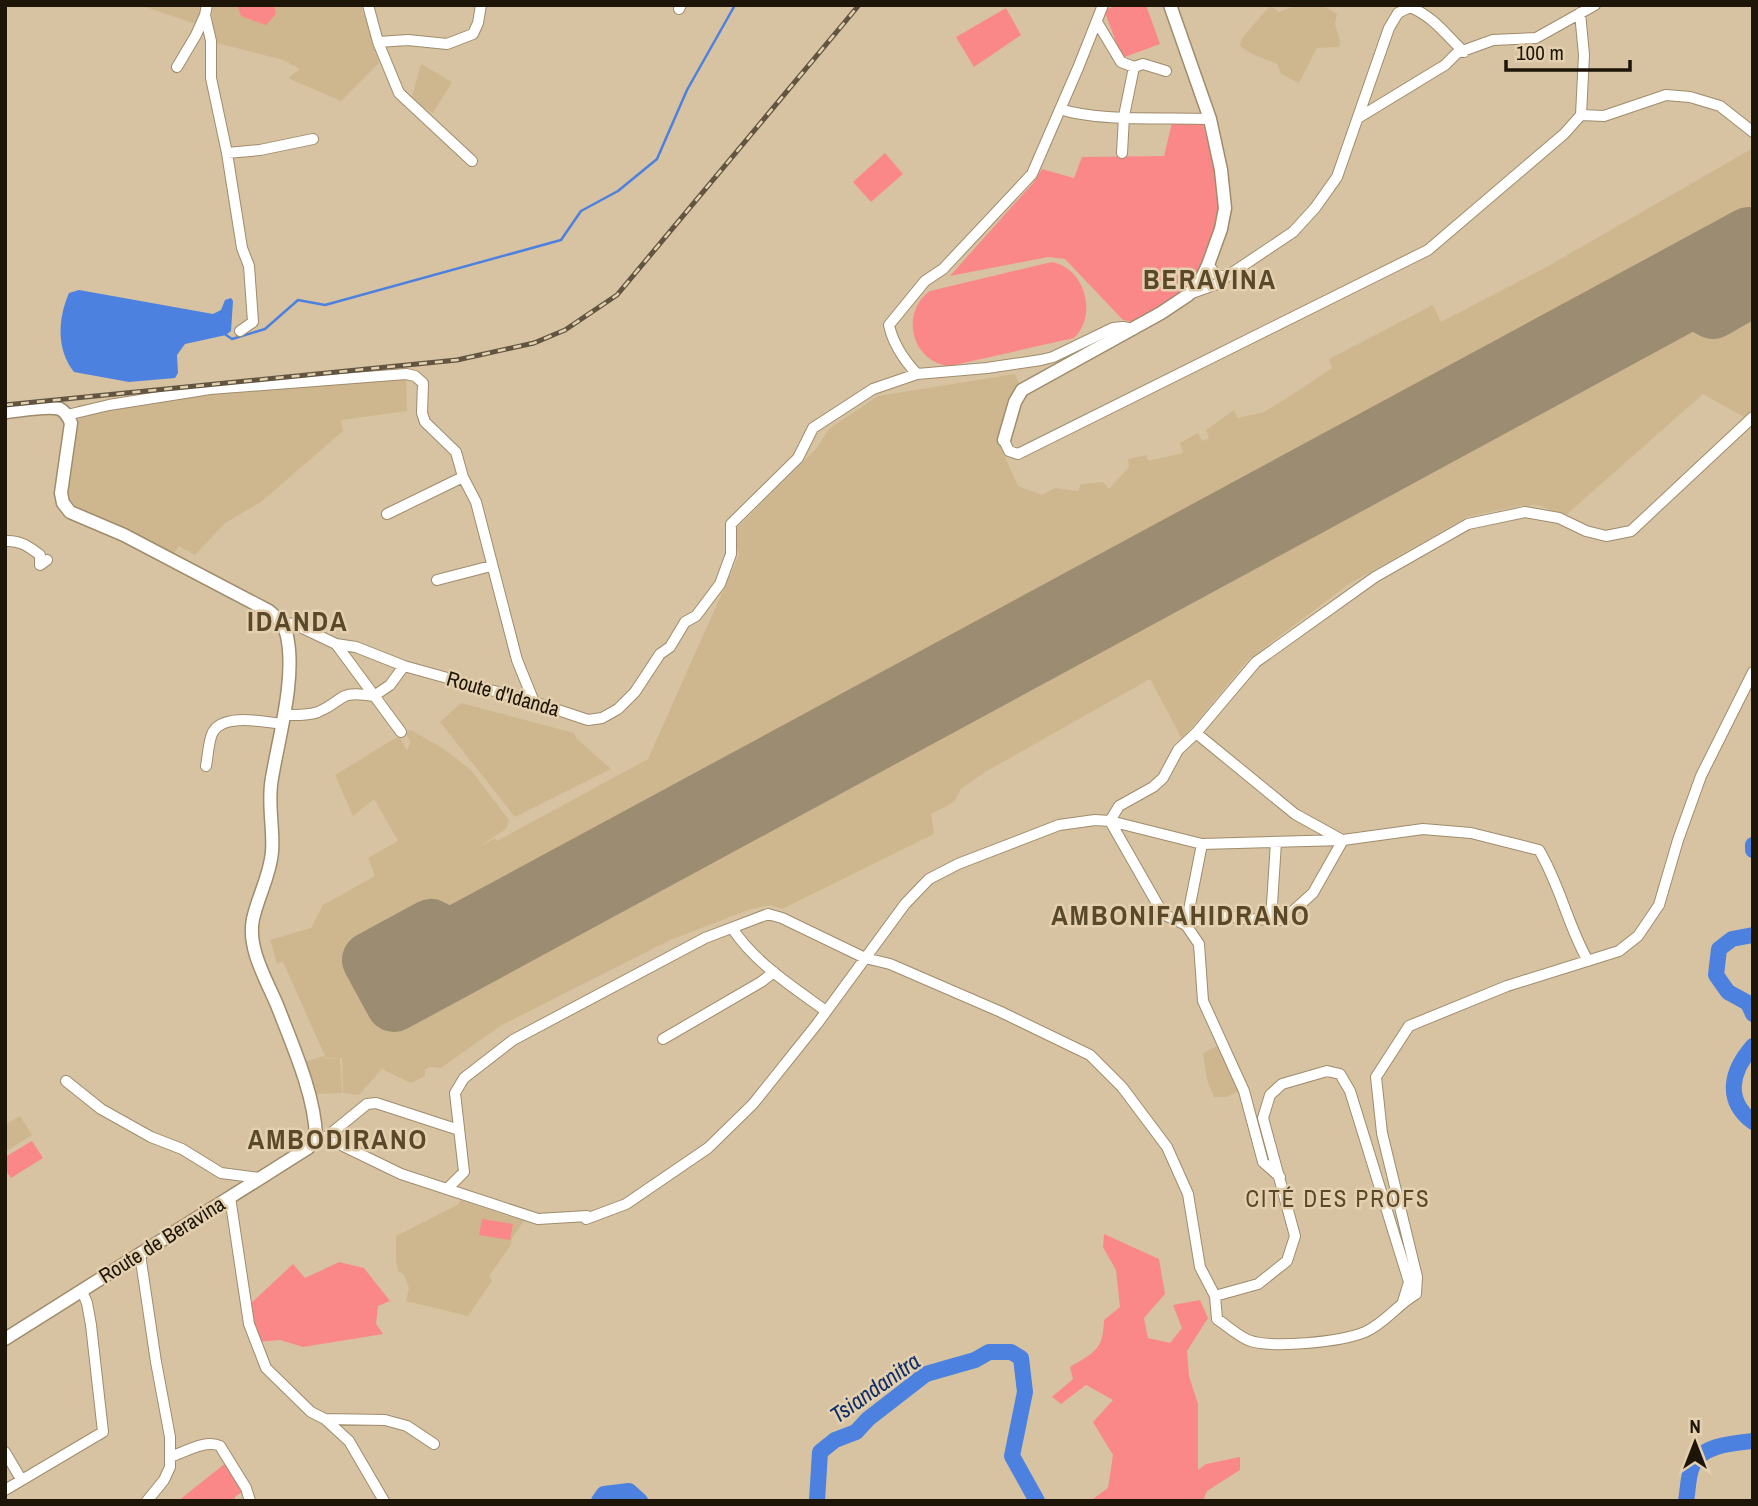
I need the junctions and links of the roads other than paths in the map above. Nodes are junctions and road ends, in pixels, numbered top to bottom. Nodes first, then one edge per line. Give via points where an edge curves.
1 (368, 5) edge
2 (481, 5) edge
3 (1102, 5) edge
4 (1170, 5) edge
5 (1595, 5) edge
6 (1399, 9) edge
7 (206, 10) edge
8 (1580, 13) junction
9 (1097, 22) junction
10 (378, 42) junction
11 (1464, 52) junction
12 (177, 67) dead end
13 (1134, 67) junction
14 (1166, 71) dead end
15 (1060, 109) junction
16 (1581, 115) junction
17 (1124, 117) junction
18 (1210, 118) junction
19 (1358, 118) junction
20 (1753, 132) edge
21 (313, 139) dead end
22 (227, 153) junction
23 (1122, 153) dead end
24 (472, 160) dead end
25 (1208, 265) junction
26 (1226, 277) junction
27 (1188, 295) junction
28 (1134, 329) junction
29 (240, 331) dead end
30 (917, 374) junction
31 (5, 412) edge
32 (67, 415) junction
33 (1753, 417) edge
34 (1004, 440) joint
35 (463, 477) junction
36 (387, 514) dead end
37 (5, 541) edge
38 (47, 560) dead end
39 (491, 566) junction
40 (437, 580) dead end
41 (283, 624) junction
42 (336, 644) junction
43 (404, 666) junction
44 (1753, 672) edge
45 (374, 696) junction
46 (534, 702) junction
47 (284, 719) junction
48 (401, 732) dead end
49 (1196, 733) junction
50 (206, 766) dead end
51 (1110, 821) junction
52 (1343, 840) junction
53 (1276, 842) junction
54 (1202, 844) junction
55 (1271, 919) junction
56 (1186, 925) junction
57 (732, 928) junction
58 (865, 958) junction
59 (1588, 961) junction
60 (774, 972) junction
61 (826, 1011) junction
62 (663, 1039) dead end
63 (66, 1082) dead end
64 (459, 1130) junction
65 (320, 1138) junction
66 (1280, 1177) junction
67 (260, 1178) junction
68 (447, 1189) junction
69 (230, 1197) junction
70 (140, 1254) junction
71 (82, 1291) junction
72 (1215, 1296) junction
73 (1402, 1302) junction
74 (5, 1339) edge
75 (325, 1419) junction
76 (434, 1444) dead end
77 (5, 1452) edge
78 (170, 1457) junction
79 (21, 1479) junction
80 (5, 1490) edge
81 (150, 1499) edge
82 (250, 1501) edge
83 (384, 1501) edge

1 - 10 street
2 - 10 street via 473,34 447,44
3 - 9 street
4 - 18 street
5 - 8 street
6 - 11 street via 1422,12
6 - 19 street
7 - 12 street
7 - 22 street via 211,78
8 - 11 street via 1536,38 1493,40
8 - 16 street via 1584,55
9 - 13 street via 1121,62
9 - 15 street
10 - 24 street via 399,93
11 - 19 street
13 - 14 street via 1143,64
13 - 17 street
15 - 17 street
15 - 30 street via 1032,174 943,269 925,281 889,325 891,337
16 - 20 street via 1604,116 1666,95 1690,97 1720,106
16 - 34 street via 1429,250 1018,454 1009,452
17 - 18 street
17 - 23 street
18 - 25 street via 1225,208
19 - 26 street via 1337,177 1315,208 1293,232
21 - 22 street
22 - 29 street via 249,266 253,322
25 - 26 street
25 - 27 street
26 - 27 street
27 - 28 street
28 - 30 street via 1113,328 1041,360
28 - 34 street via 1022,390
30 - 46 street, Route d'Idanda via 873,389 813,428 799,458 731,524 731,554 720,584 618,709 588,720
31 - 32 street via 50,408
32 - 35 street via 210,389 405,374 423,383 425,422 456,452
32 - 41 street via 71,423 61,492 70,512 269,611
33 - 49 street via 1631,531 1606,536 1559,518 1525,512 1468,524 1375,577 1256,662
35 - 36 street
35 - 39 street via 475,502
37 - 38 street via 28,546 40,555 40,565
39 - 40 street
39 - 46 street via 517,660
41 - 42 street, Route d'Idanda via 294,624
41 - 47 street via 288,637
42 - 43 street, Route d'Idanda
42 - 45 street
43 - 45 street via 390,685
43 - 46 street, Route d'Idanda
44 - 59 street via 1701,776 1659,905 1638,936 1619,951
45 - 47 street via 344,694 319,711
45 - 48 street
47 - 50 street via 218,725 212,733
47 - 65 street via 270,793 270,865 252,934
49 - 51 street via 1178,750 1163,778 1119,806
49 - 52 street via 1295,814
51 - 54 street
51 - 56 street via 1163,914
51 - 58 street via 1059,825 929,879
52 - 53 street
52 - 55 street via 1313,893 1283,920
52 - 59 street via 1423,829 1471,833 1539,850
53 - 54 street
53 - 55 street
54 - 56 street
55 - 56 street via 1213,914
56 - 66 street via 1199,944 1203,1001 1244,1091 1263,1162
57 - 58 street via 768,914
57 - 60 street
57 - 64 street via 681,950 513,1040 464,1078 455,1093
58 - 61 street
58 - 72 street via 890,964 1002,1012 1090,1055 1122,1087 1167,1147 1188,1194 1200,1267
59 - 73 street via 1507,986 1409,1026 1376,1077 1382,1133 1417,1277 1416,1294
60 - 61 street
60 - 62 street
61 - 68 street via 753,1104 708,1148 626,1204 586,1219 538,1219
63 - 67 street via 101,1109 221,1173
64 - 65 street via 376,1103 367,1104
64 - 68 street via 464,1172
65 - 67 street, Route de Beravina
65 - 68 street
66 - 72 street via 1294,1236 1287,1261 1258,1284
66 - 73 street via 1263,1118 1270,1095 1282,1084 1327,1071 1340,1074 1350,1091 1409,1282
67 - 69 street, Route de Beravina
69 - 70 street, Route de Beravina
69 - 75 street via 249,1324 266,1368 311,1412
70 - 71 street, Route de Beravina
70 - 78 street via 167,1412
71 - 74 street, Route de Beravina
71 - 79 street via 91,1325 103,1432
72 - 73 street via 1217,1319 1249,1340 1299,1345 1363,1333 1392,1316
75 - 76 street via 385,1420 407,1426
75 - 83 street via 349,1441
77 - 79 street
78 - 81 street via 164,1480
78 - 82 street via 214,1443
79 - 80 street

